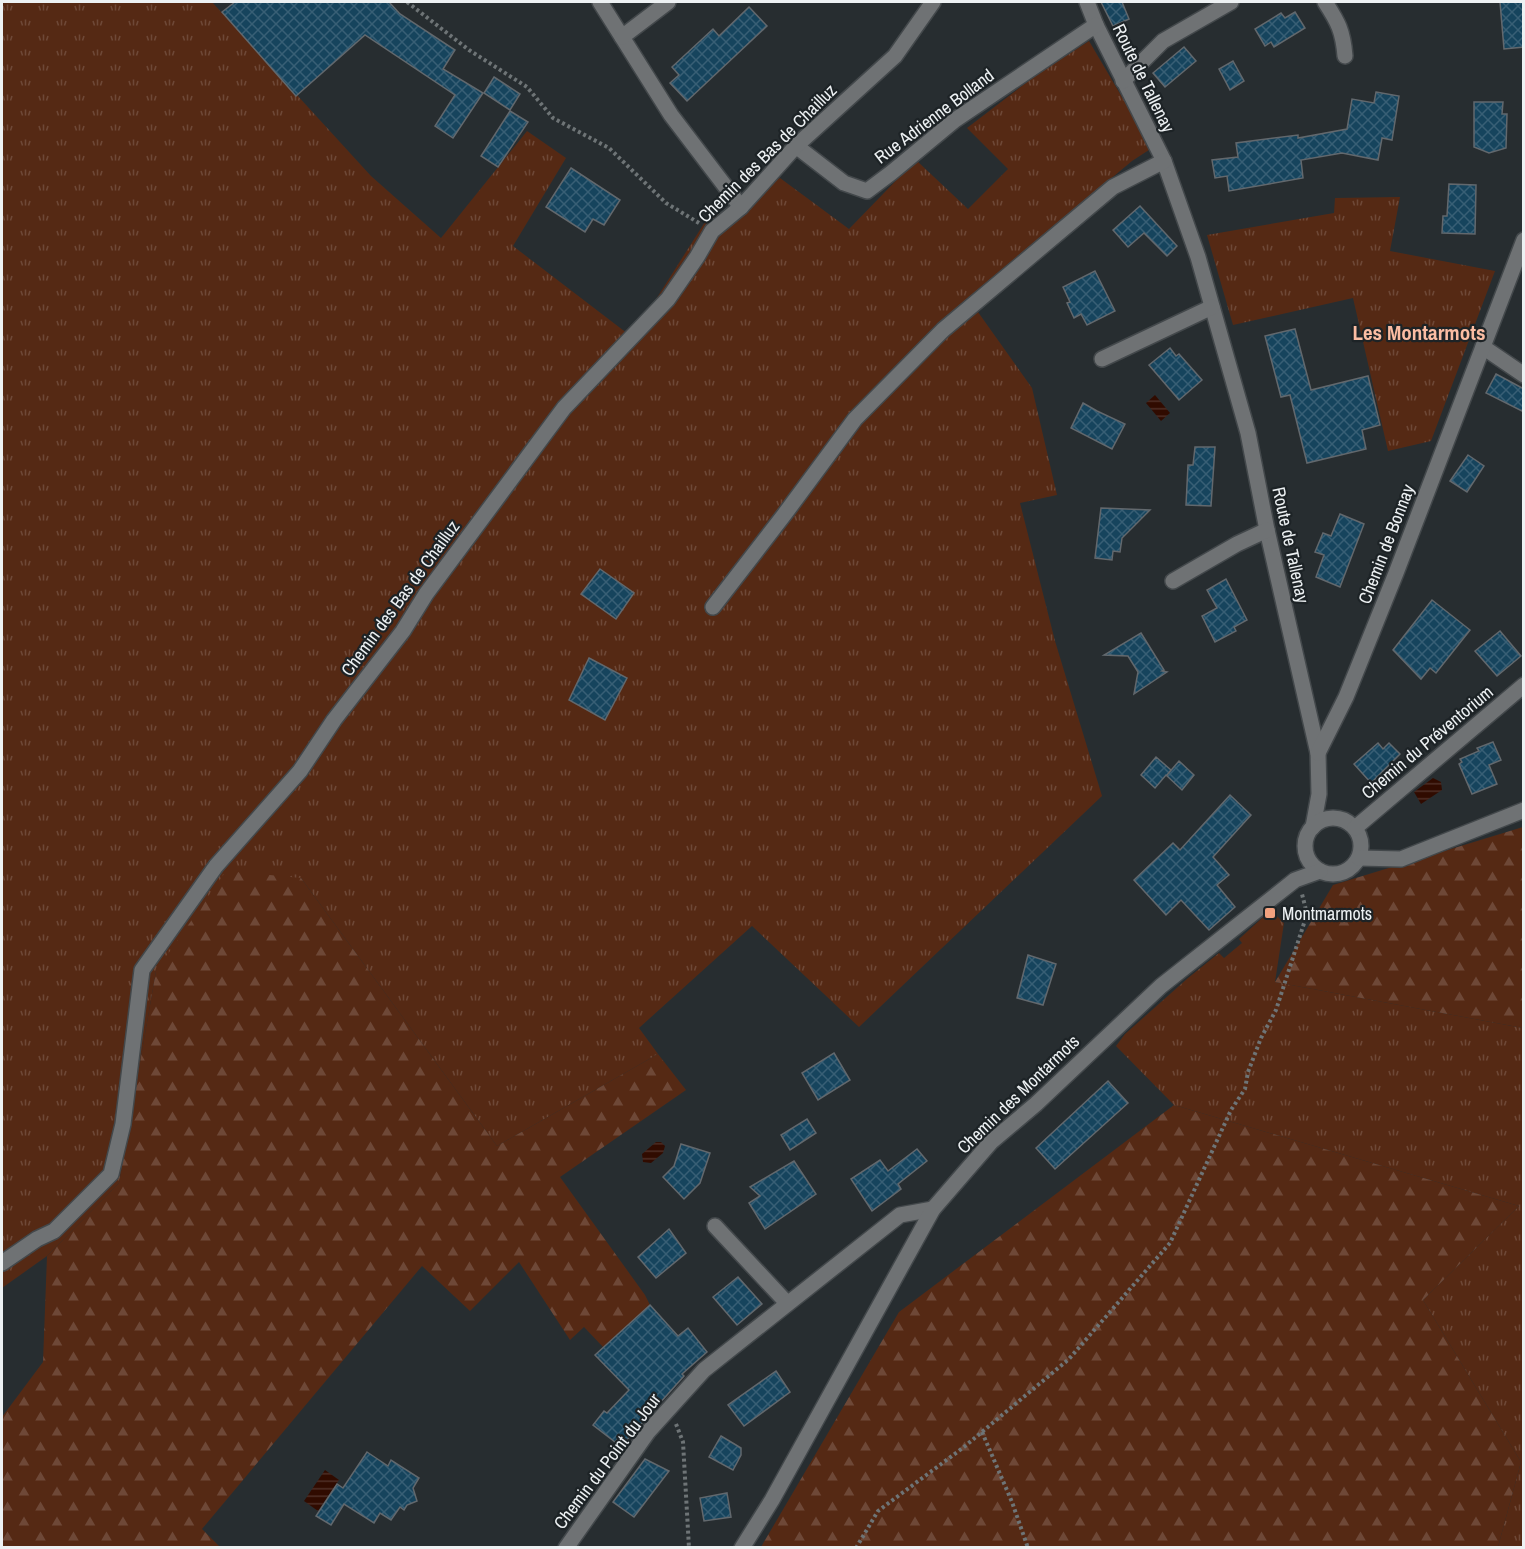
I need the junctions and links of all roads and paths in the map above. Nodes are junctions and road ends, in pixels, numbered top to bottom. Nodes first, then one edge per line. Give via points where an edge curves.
1 (408, 2) edge
2 (600, 2) edge
3 (668, 2) edge
4 (933, 2) edge
5 (1087, 2) edge
6 (1231, 2) edge
7 (1324, 2) edge
8 (1096, 25) junction
9 (622, 38) junction
10 (1345, 56) dead end
11 (1123, 81) junction
12 (796, 146) junction
13 (1164, 161) junction
14 (741, 207) junction
15 (712, 231) junction
16 (1524, 240) edge
17 (1212, 307) junction
18 (1483, 347) junction
19 (1102, 359) dead end
20 (1524, 375) edge
21 (1267, 530) junction
22 (1173, 581) dead end
23 (713, 607) dead end
24 (1524, 686) edge
25 (1318, 753) junction
26 (1319, 794) junction
27 (1524, 810) edge
28 (1333, 818) junction
29 (1313, 827) junction
30 (1355, 828) junction
31 (1308, 858) junction
32 (1359, 858) junction
33 (1320, 871) junction
34 (1296, 880) junction
35 (933, 1209) junction
36 (715, 1226) dead end
37 (2, 1263) edge
38 (787, 1303) junction
39 (668, 1411) junction
40 (982, 1432) junction
41 (566, 1548) edge
42 (689, 1548) edge
43 (742, 1548) edge
44 (856, 1548) edge
45 (1028, 1548) edge

1 - 15 path via 469,50 527,87 553,118 609,148 666,203
2 - 9 street
3 - 9 street
4 - 12 street, Chemin des Bas de Chailluz via 895,56
5 - 8 street, Route de Tallenay
6 - 11 street via 1163,41
7 - 10 street via 1344,36
8 - 11 street, Route de Tallenay
8 - 12 street, Rue Adrienne Bolland via 955,120 867,191 844,183
9 - 14 street via 671,115
11 - 13 street, Route de Tallenay
12 - 14 street, Chemin des Bas de Chailluz
13 - 17 street, Route de Tallenay
13 - 23 street via 1113,187 943,330 855,419
14 - 15 street, Chemin des Bas de Chailluz
15 - 37 street, Chemin des Bas de Chailluz via 668,299 564,408 300,771 216,866 164,936 142,970 123,1124 111,1174 54,1231
16 - 18 street, Chemin de Bonnay
17 - 19 street
17 - 21 street, Route de Tallenay via 1248,433
18 - 20 street
18 - 25 street, Chemin de Bonnay via 1359,666
21 - 22 street
21 - 25 street, Route de Tallenay
24 - 30 street, Chemin du Préventorium
25 - 26 street, Route de Tallenay
26 - 28 street, Route de Tallenay
26 - 29 street, Route de Tallenay
27 - 32 street via 1401,859
28 - 29 street
28 - 30 street
29 - 31 street via 1306,842
30 - 32 street via 1361,842
31 - 33 street
31 - 34 street, Chemin des Montarmots
32 - 33 street via 1354,866 1338,874
33 - 34 street, Chemin des Montarmots
34 - 35 street, Chemin des Montarmots via 1161,987 991,1142
34 - 40 path via 1307,914 1276,1010 1261,1038 1245,1089 1231,1110 1170,1243 1069,1359
35 - 38 street, Chemin du Point du Jour via 900,1215
35 - 43 street, Chemin des Montarmots
36 - 38 street
38 - 39 street, Chemin du Point du Jour via 704,1370
39 - 41 street, Chemin du Point du Jour via 648,1432
39 - 42 path via 682,1442
40 - 44 path via 878,1511
40 - 45 path

